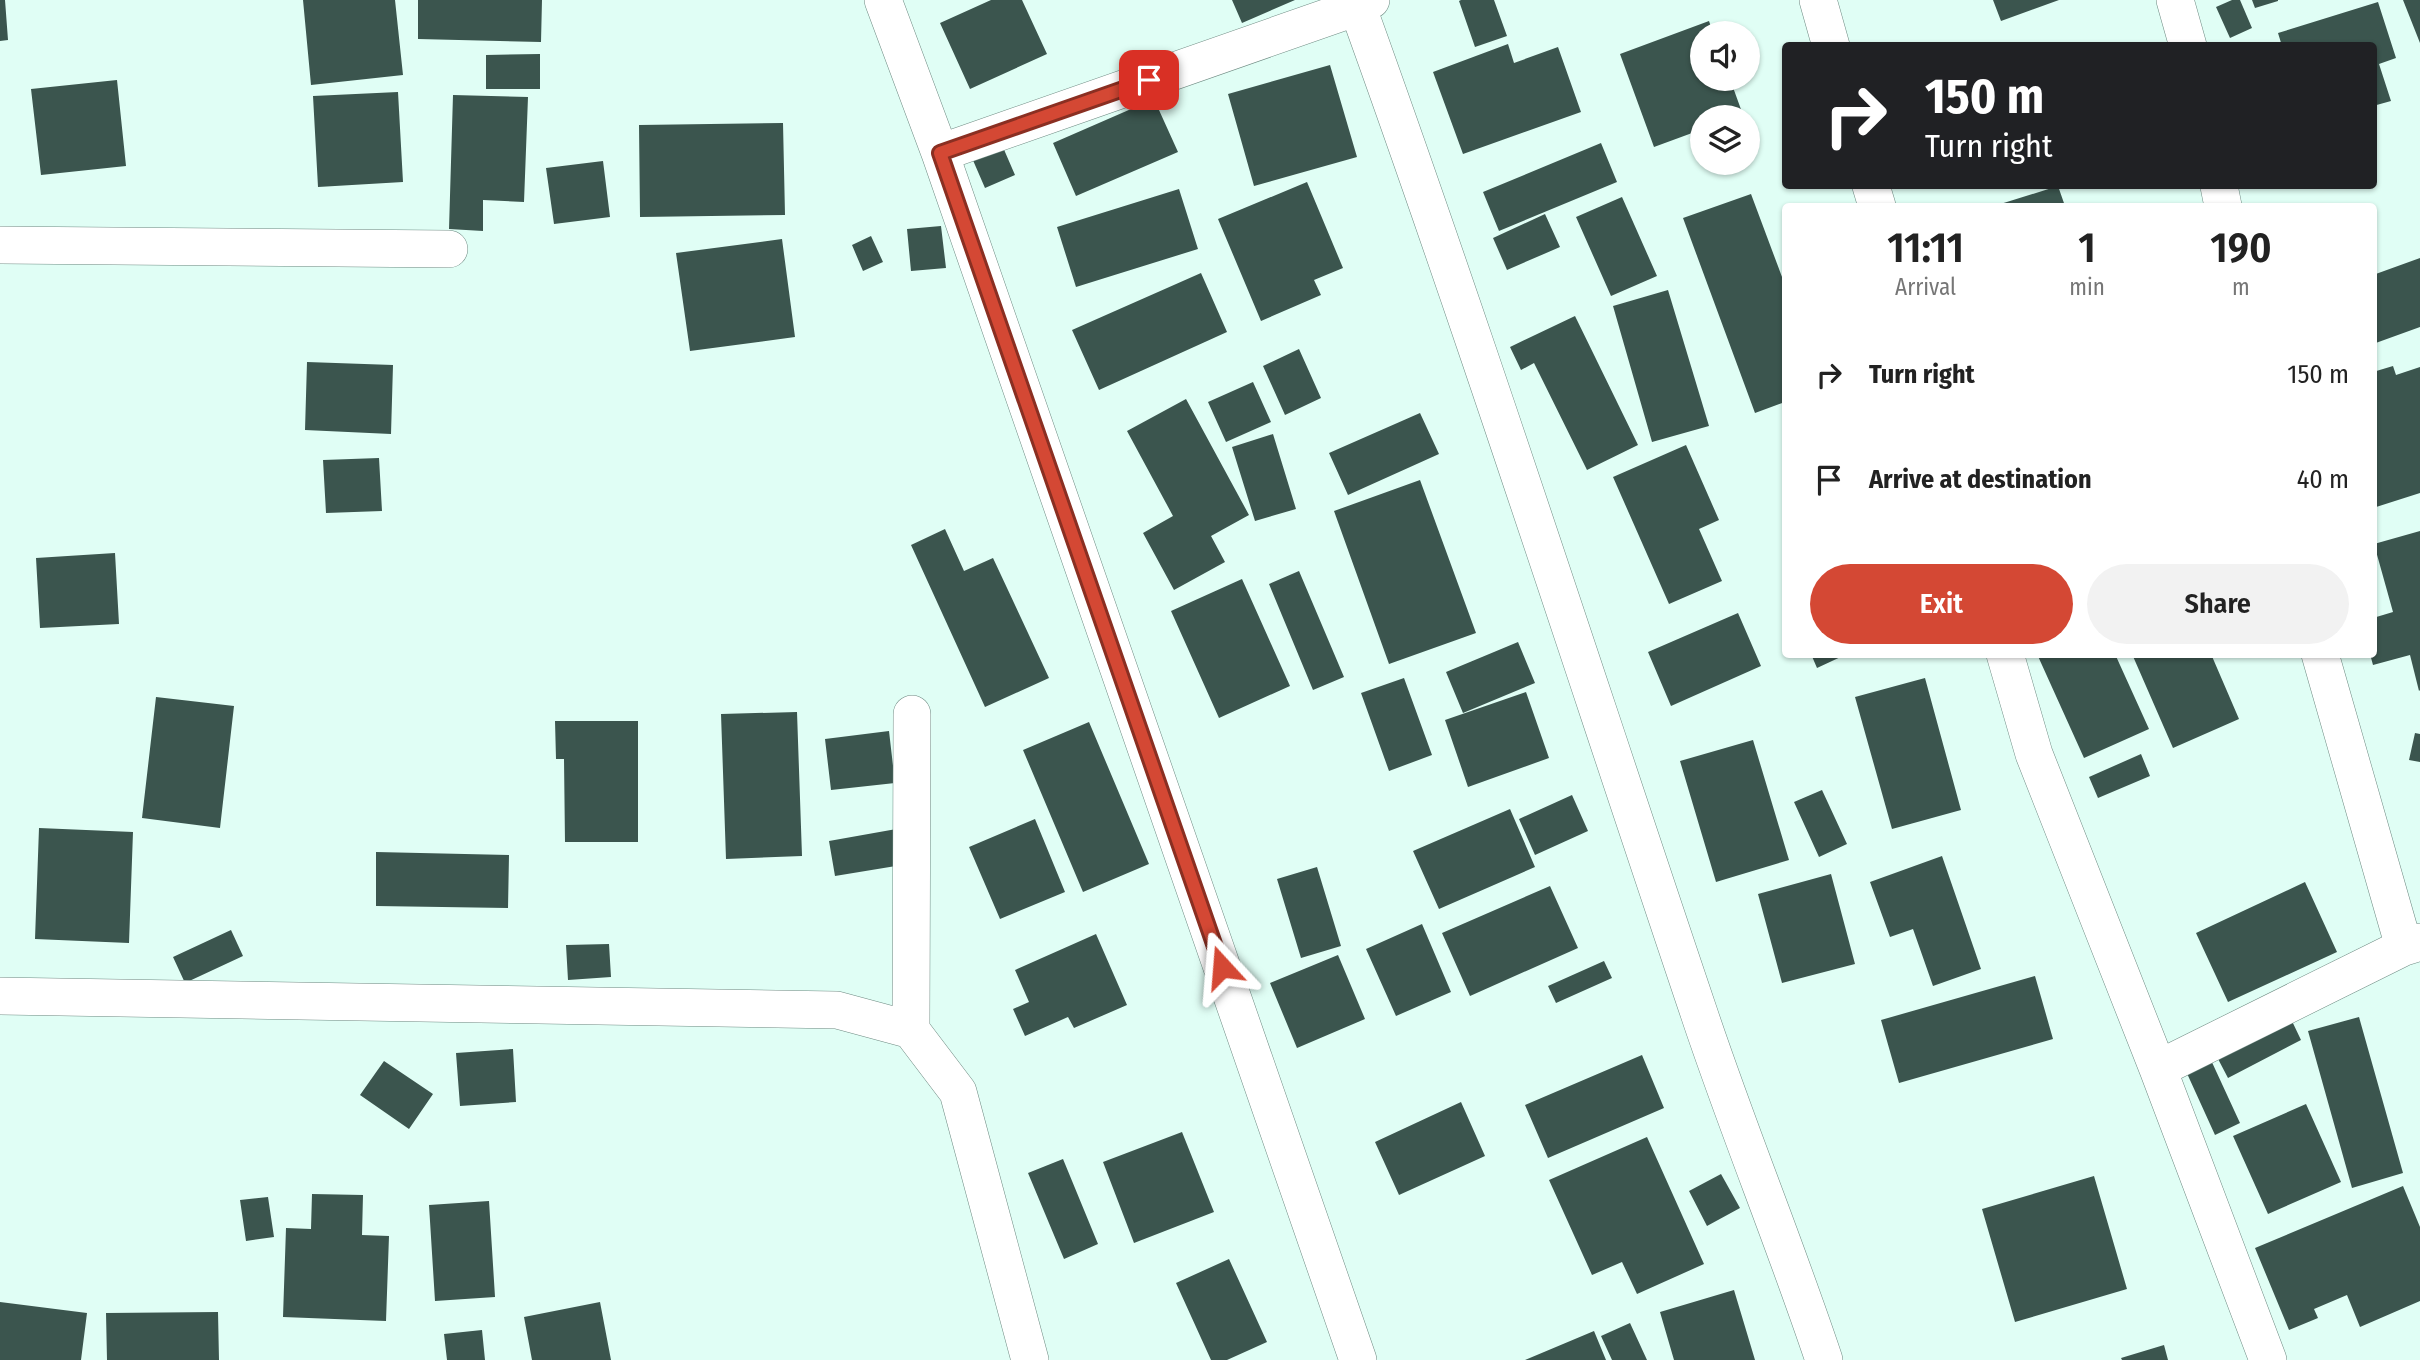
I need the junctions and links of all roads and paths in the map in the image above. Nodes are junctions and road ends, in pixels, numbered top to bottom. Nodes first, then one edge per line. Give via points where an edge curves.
1 (883, 0) edge
2 (1818, 0) edge
3 (2175, 0) edge
4 (1361, 2) edge
5 (1830, 42) edge
6 (2187, 42) edge
7 (940, 153) junction
8 (0, 245) edge
9 (449, 249) dead end
10 (2006, 658) edge
11 (2321, 658) edge
12 (912, 714) dead end
13 (2412, 945) edge
14 (0, 996) edge
15 (911, 1030) junction
16 (2158, 1069) junction
17 (1030, 1360) edge
18 (1358, 1360) edge
19 (1824, 1360) edge
20 (2268, 1360) edge

1 - 7 street
2 - 5 street
3 - 6 street
4 - 7 street
4 - 19 street via 1701,1018
7 - 18 street
8 - 9 street
10 - 16 street via 2034,754
11 - 13 street
12 - 15 street
13 - 16 street
14 - 15 street via 837,1010
15 - 17 street via 958,1092
16 - 20 street

